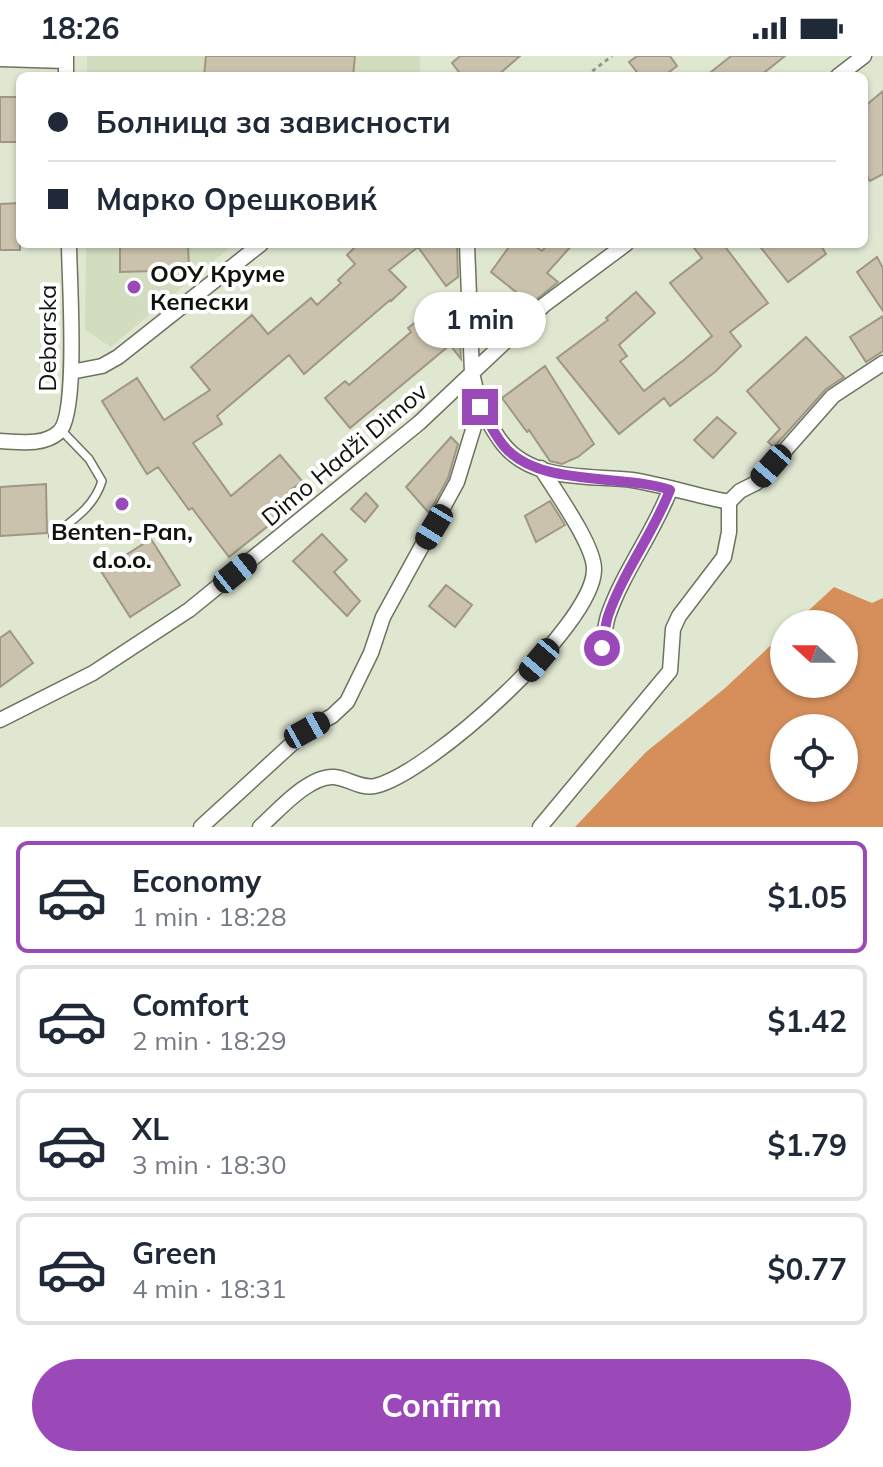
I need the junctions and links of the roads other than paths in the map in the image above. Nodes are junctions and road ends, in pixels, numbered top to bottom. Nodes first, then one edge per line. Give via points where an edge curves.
1 (864, 56) edge
2 (0, 59) edge
3 (66, 64) edge
4 (843, 72) edge
5 (69, 248) edge
6 (256, 248) edge
7 (467, 248) edge
8 (621, 248) edge
9 (883, 363) edge
10 (71, 372) junction
11 (472, 373) junction
12 (480, 407) junction
13 (62, 431) junction
14 (0, 441) edge
15 (541, 468) junction
16 (670, 490) junction
17 (729, 502) junction
18 (53, 536) dead end
19 (602, 648) dead end
20 (0, 720) edge
21 (201, 827) edge
22 (260, 827) edge
23 (540, 827) edge

1 - 4 street
2 - 3 street
5 - 10 street, Debarska
6 - 10 street via 118,357
7 - 11 street
8 - 11 street, Dimo Hadži Dimov via 544,305
9 - 17 street via 833,396 756,483
10 - 13 street, Debarska
11 - 12 street
11 - 20 street, Dimo Hadži Dimov via 419,423 189,610 93,673
12 - 15 street via 503,445
12 - 21 street via 457,482 383,617 347,702 307,730
13 - 14 street via 36,442
13 - 18 lane via 102,481 98,497
15 - 16 street
15 - 22 street via 591,552 595,571 588,594 561,632 525,677 487,712 400,774 374,787 321,779
16 - 17 street
16 - 19 street via 608,617
17 - 23 street via 724,557 679,616 670,671

